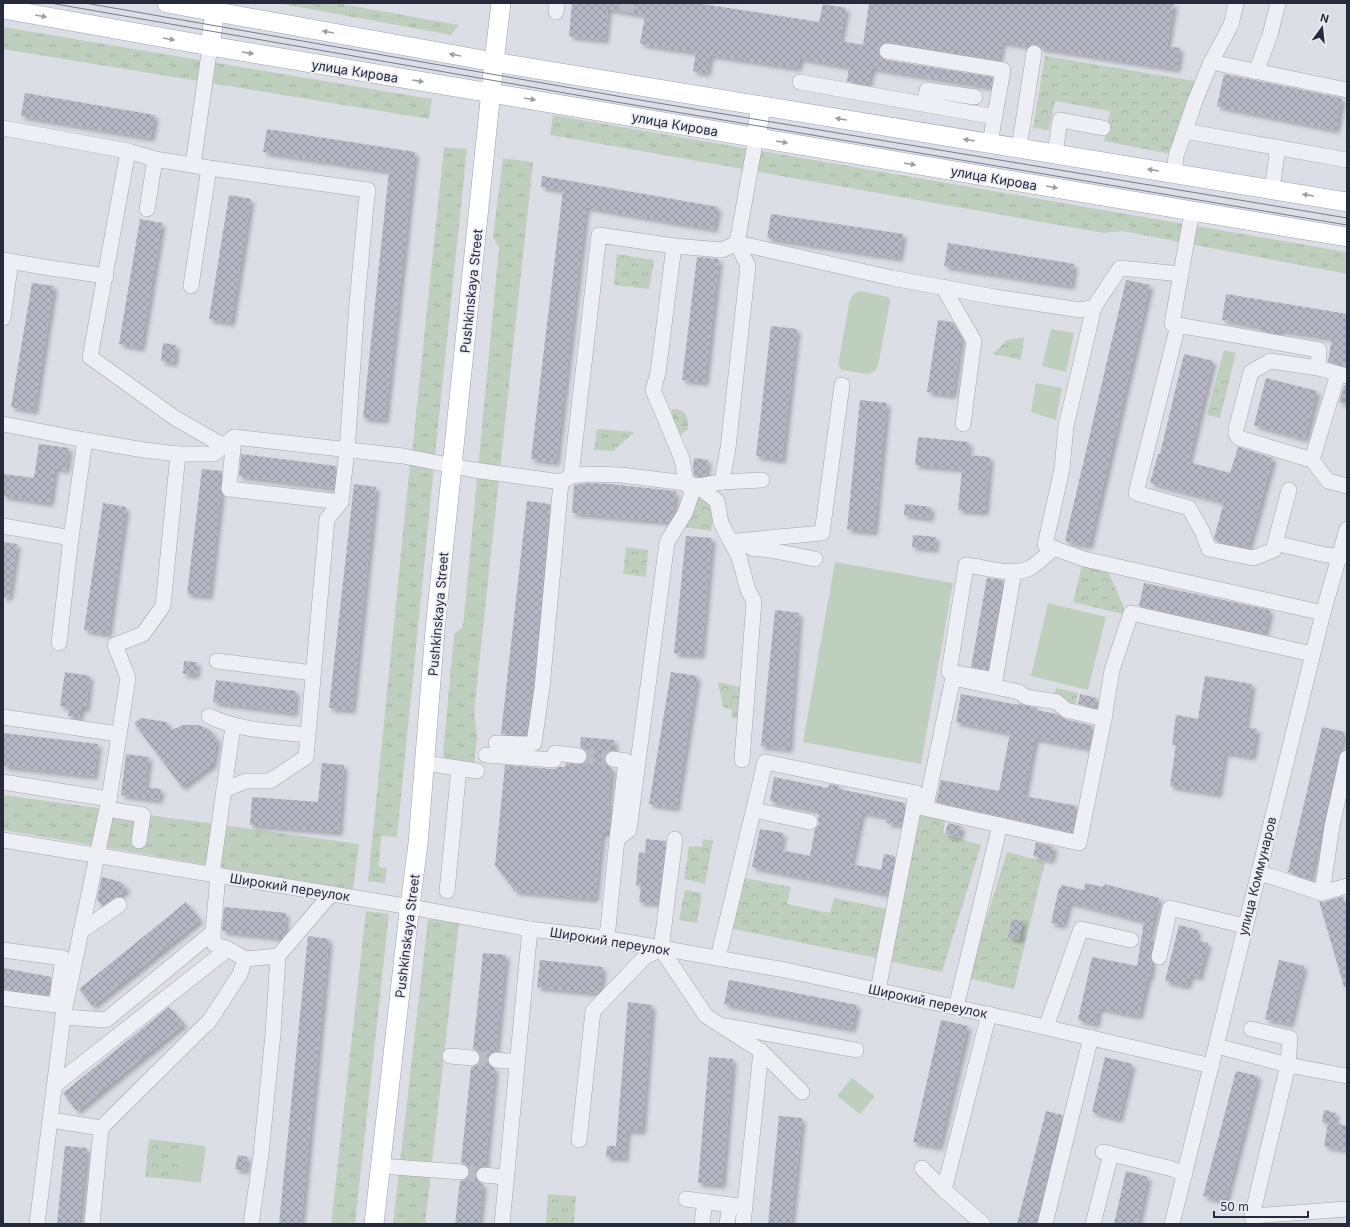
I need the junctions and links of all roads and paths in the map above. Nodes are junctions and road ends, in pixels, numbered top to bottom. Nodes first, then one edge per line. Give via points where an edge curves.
1 (167, 3) edge
2 (501, 3) edge
3 (1236, 3) edge
4 (1278, 3) edge
5 (214, 7) edge
6 (3, 9) edge
7 (210, 46) junction
8 (886, 51) dead end
9 (1034, 53) dead end
10 (494, 62) junction
11 (1211, 62) junction
12 (1256, 72) junction
13 (800, 82) dead end
14 (1347, 90) edge
15 (491, 92) junction
16 (975, 97) dead end
17 (924, 104) junction
18 (762, 106) junction
19 (995, 117) junction
20 (3, 128) edge
21 (1103, 128) dead end
22 (1185, 131) junction
23 (756, 138) junction
24 (990, 144) junction
25 (1278, 147) junction
26 (1019, 148) junction
27 (128, 151) junction
28 (1055, 154) junction
29 (155, 158) junction
30 (1347, 160) edge
31 (193, 165) junction
32 (209, 168) junction
33 (1174, 173) junction
34 (1272, 189) junction
35 (1347, 202) edge
36 (147, 209) dead end
37 (1192, 211) junction
38 (1347, 237) edge
39 (737, 243) junction
40 (674, 246) junction
41 (7, 260) edge
42 (1181, 274) junction
43 (106, 276) junction
44 (191, 286) dead end
45 (943, 288) junction
46 (1094, 307) junction
47 (3, 318) edge
48 (1178, 325) junction
49 (1318, 368) junction
50 (1343, 375) edge
51 (842, 385) dead end
52 (3, 424) edge
53 (963, 424) dead end
54 (85, 440) junction
55 (229, 442) junction
56 (347, 450) junction
57 (178, 454) junction
58 (1312, 460) junction
59 (453, 466) junction
60 (566, 479) junction
61 (762, 480) dead end
62 (722, 482) junction
63 (692, 484) junction
64 (1347, 486) edge
65 (1289, 490) dead end
66 (341, 502) junction
67 (3, 526) edge
68 (1347, 529) edge
69 (71, 538) junction
70 (733, 538) junction
71 (1275, 543) junction
72 (1054, 548) junction
73 (1343, 556) edge
74 (815, 559) dead end
75 (1014, 572) junction
76 (1323, 613) junction
77 (59, 643) dead end
78 (1312, 654) junction
79 (217, 661) dead end
80 (313, 673) junction
81 (209, 716) dead end
82 (3, 717) edge
83 (1104, 719) junction
84 (233, 726) junction
85 (118, 734) junction
86 (307, 735) junction
87 (496, 742) dead end
88 (486, 755) dead end
89 (579, 756) tunnel mouth
90 (1347, 758) edge
91 (613, 759) tunnel mouth
92 (742, 760) dead end
93 (425, 764) junction
94 (459, 768) junction
95 (477, 770) dead end
96 (3, 782) edge
97 (224, 790) junction
98 (915, 800) junction
99 (108, 804) junction
100 (754, 810) junction
101 (810, 822) dead end
102 (1000, 825) junction
103 (618, 839) junction
104 (675, 839) dead end
105 (3, 840) edge
106 (139, 841) dead end
107 (97, 855) junction
108 (1258, 874) junction
109 (215, 875) junction
110 (1347, 886) edge
111 (447, 891) dead end
112 (1322, 893) junction
113 (331, 894) junction
114 (119, 905) dead end
115 (410, 907) junction
116 (1245, 926) junction
117 (530, 929) junction
118 (80, 932) junction
119 (213, 938) junction
120 (605, 938) junction
121 (1131, 940) dead end
122 (228, 949) junction
123 (661, 949) junction
124 (3, 950) edge
125 (278, 956) junction
126 (1159, 957) dead end
127 (69, 958) junction
128 (718, 958) junction
129 (245, 959) junction
130 (214, 961) junction
131 (878, 990) junction
132 (3, 998) edge
133 (956, 1007) junction
134 (989, 1014) junction
135 (63, 1017) junction
136 (720, 1025) junction
137 (1046, 1027) junction
138 (1251, 1029) dead end
139 (1091, 1037) junction
140 (1217, 1046) junction
141 (856, 1050) dead end
142 (761, 1051) junction
143 (450, 1056) dead end
144 (472, 1058) tunnel mouth
145 (496, 1060) tunnel mouth
146 (517, 1062) junction
147 (1288, 1064) junction
148 (1212, 1066) junction
149 (1347, 1076) edge
150 (55, 1085) junction
151 (802, 1092) dead end
152 (51, 1120) junction
153 (101, 1128) junction
154 (580, 1140) dead end
155 (380, 1166) junction
156 (922, 1168) dead end
157 (460, 1172) tunnel mouth
158 (1185, 1174) junction
159 (484, 1175) tunnel mouth
160 (506, 1177) junction
161 (944, 1190) junction
162 (686, 1199) dead end
163 (705, 1201) junction
164 (730, 1205) junction
165 (745, 1207) junction
166 (1347, 1209) edge
167 (1253, 1220) edge
168 (37, 1224) edge
169 (92, 1224) edge
170 (251, 1224) edge
171 (374, 1224) edge
172 (502, 1224) edge
173 (702, 1224) edge
174 (727, 1224) edge
175 (743, 1224) edge
176 (984, 1224) edge
177 (1045, 1224) edge
178 (1093, 1224) edge
179 (1172, 1224) edge

1 - 5 main road
2 - 10 main road, Pushkinskaya Street
3 - 11 street via 1231,25
4 - 12 street via 1270,35
5 - 7 main road
10 -> 5 main road
6 -> 7 main road, улица Кирова
7 -> 15 main road, улица Кирова
7 - 31 street
8 - 19 street via 1003,70
9 - 26 street
10 - 15 main road, Pushkinskaya Street
10 - 18 main road
11 - 12 street
11 - 22 street
12 - 14 street
13 - 17 street
15 -> 23 main road, улица Кирова
15 - 59 main road, Pushkinskaya Street
16 - 17 street via 927,90
17 - 19 street
18 - 23 main road
24 -> 18 main road
19 - 24 street
20 - 27 street
21 - 28 street via 1060,120
22 - 25 street
22 - 33 street via 1176,156
23 -> 37 main road, улица Кирова
23 - 39 street
24 - 26 main road
25 - 30 street
25 - 34 street
26 - 28 main road
27 - 29 street
27 - 43 street
33 -> 28 main road
29 - 31 street
29 - 36 street
31 - 32 street
32 - 44 street
32 - 56 street via 368,190
33 - 34 main road
35 -> 34 main road
37 - 38 main road, улица Кирова
37 - 42 street
39 - 40 street via 722,250
39 - 45 street
39 - 62 street via 748,266
40 - 60 street via 599,235
40 - 63 street via 654,390
41 - 43 street
41 - 47 street
42 - 46 street via 1120,268
42 - 48 street via 1172,324
43 - 55 street via 90,357 175,418
45 - 46 street via 1080,310
45 - 53 street via 974,341
46 - 72 street via 1066,426 1062,469 1045,544
48 - 49 street via 1319,350
48 - 71 street via 1136,493 1189,508 1209,549 1253,558 1274,550
49 - 50 street
49 - 58 street via 1270,361 1251,372 1236,429 1239,438
50 - 58 street
51 - 70 street via 822,533
52 - 54 street
54 - 57 street
54 - 69 street
55 - 56 street
55 - 57 street via 214,454
55 - 66 street via 229,489
56 - 59 street via 403,456
56 - 66 street
57 - 85 street via 162,606 143,634 115,645 128,678
58 - 64 street via 1328,481
59 - 60 street via 504,475
59 - 93 main road, Pushkinskaya Street via 435,630
60 - 63 street via 588,474 621,475
60 - 87 street via 534,743
61 - 62 street
62 - 63 street
63 - 70 street via 717,501 721,523
63 - 103 street via 691,498 685,513 667,542 629,830
65 - 71 street
66 - 80 street via 327,519
67 - 69 street
68 - 73 street, улица Коммунаров
69 - 77 street
70 - 74 street via 752,548
70 - 92 street via 748,590 754,601
71 - 73 street via 1311,552
72 - 75 street via 1031,567
72 - 76 street via 1084,559
73 - 76 street, улица Коммунаров
75 - 75 street via 966,565 949,672 995,680
76 - 78 street, улица Коммунаров
78 - 83 street via 1131,613 1112,670
78 - 108 street, улица Коммунаров
79 - 80 street
80 - 86 street
81 - 84 street
82 - 85 street
83 - 98 street via 1066,710 1057,702 1026,697 1019,692 953,678 927,801
83 - 102 street via 1079,843
84 - 86 street
84 - 97 street
85 - 99 street
86 - 97 street via 306,756 270,781 246,781
88 - 89 street via 554,760 555,753
90 - 112 street via 1331,833
91 - 103 street via 626,761
93 - 94 street
93 - 115 main road, Pushkinskaya Street
94 - 95 street
94 - 111 street
96 - 99 street
97 - 109 street
98 - 100 street via 765,762
98 - 102 street
98 - 131 street
99 - 106 street via 143,815
99 - 107 street
100 - 101 street
100 - 128 street
102 - 133 street
103 - 120 street
104 - 123 street
105 - 107 street, Широкий переулок
107 - 109 street, Широкий переулок
107 - 118 street
108 - 112 street
108 - 116 street, улица Коммунаров
109 - 113 street, Широкий переулок
109 - 119 street
110 - 112 street
113 - 115 street, Широкий переулок
113 - 125 street
114 - 118 street
115 - 117 street, Широкий переулок
115 - 155 main road, Pushkinskaya Street
116 - 126 street via 1170,908
116 - 140 street, улица Коммунаров
117 - 120 street, Широкий переулок
117 - 146 street
118 - 127 street
119 - 122 street
119 - 130 street
119 - 135 street via 106,1020
120 - 123 street, Широкий переулок
121 - 137 street via 1081,929
122 - 129 street
122 - 130 street
123 - 128 street, Широкий переулок
123 - 136 street via 706,1016
123 - 154 street via 645,957 593,1011
124 - 127 street
125 - 129 street
125 - 170 street via 261,1154
127 - 132 street via 56,1005
127 - 135 street
128 - 131 street, Широкий переулок
129 - 153 street via 240,974 208,1023
130 - 150 street
131 - 133 street, Широкий переулок
133 - 134 street, Широкий переулок
134 - 137 street, Широкий переулок
134 - 161 street
135 - 150 street
136 - 141 street
136 - 142 street
137 - 139 street, Широкий переулок
138 - 147 street via 1290,1038
139 - 148 street, Широкий переулок
139 - 177 street
140 - 147 street
140 - 148 street, улица Коммунаров
142 - 151 street
142 - 165 street
143 - 144 street
145 - 146 street
146 - 160 street
147 - 149 street
147 - 167 street
148 - 158 street, улица Коммунаров
150 - 152 street
152 - 153 street
152 - 168 street
153 - 169 street
155 - 157 street
155 - 171 main road, Pushkinskaya Street
156 - 161 street
158 - 178 street via 1107,1153
158 - 179 street, улица Коммунаров
159 - 160 street
160 - 172 street
161 - 176 street
162 - 163 street
163 - 164 street
163 - 173 street
164 - 165 street
164 - 174 street
165 - 175 street
166 - 167 street

